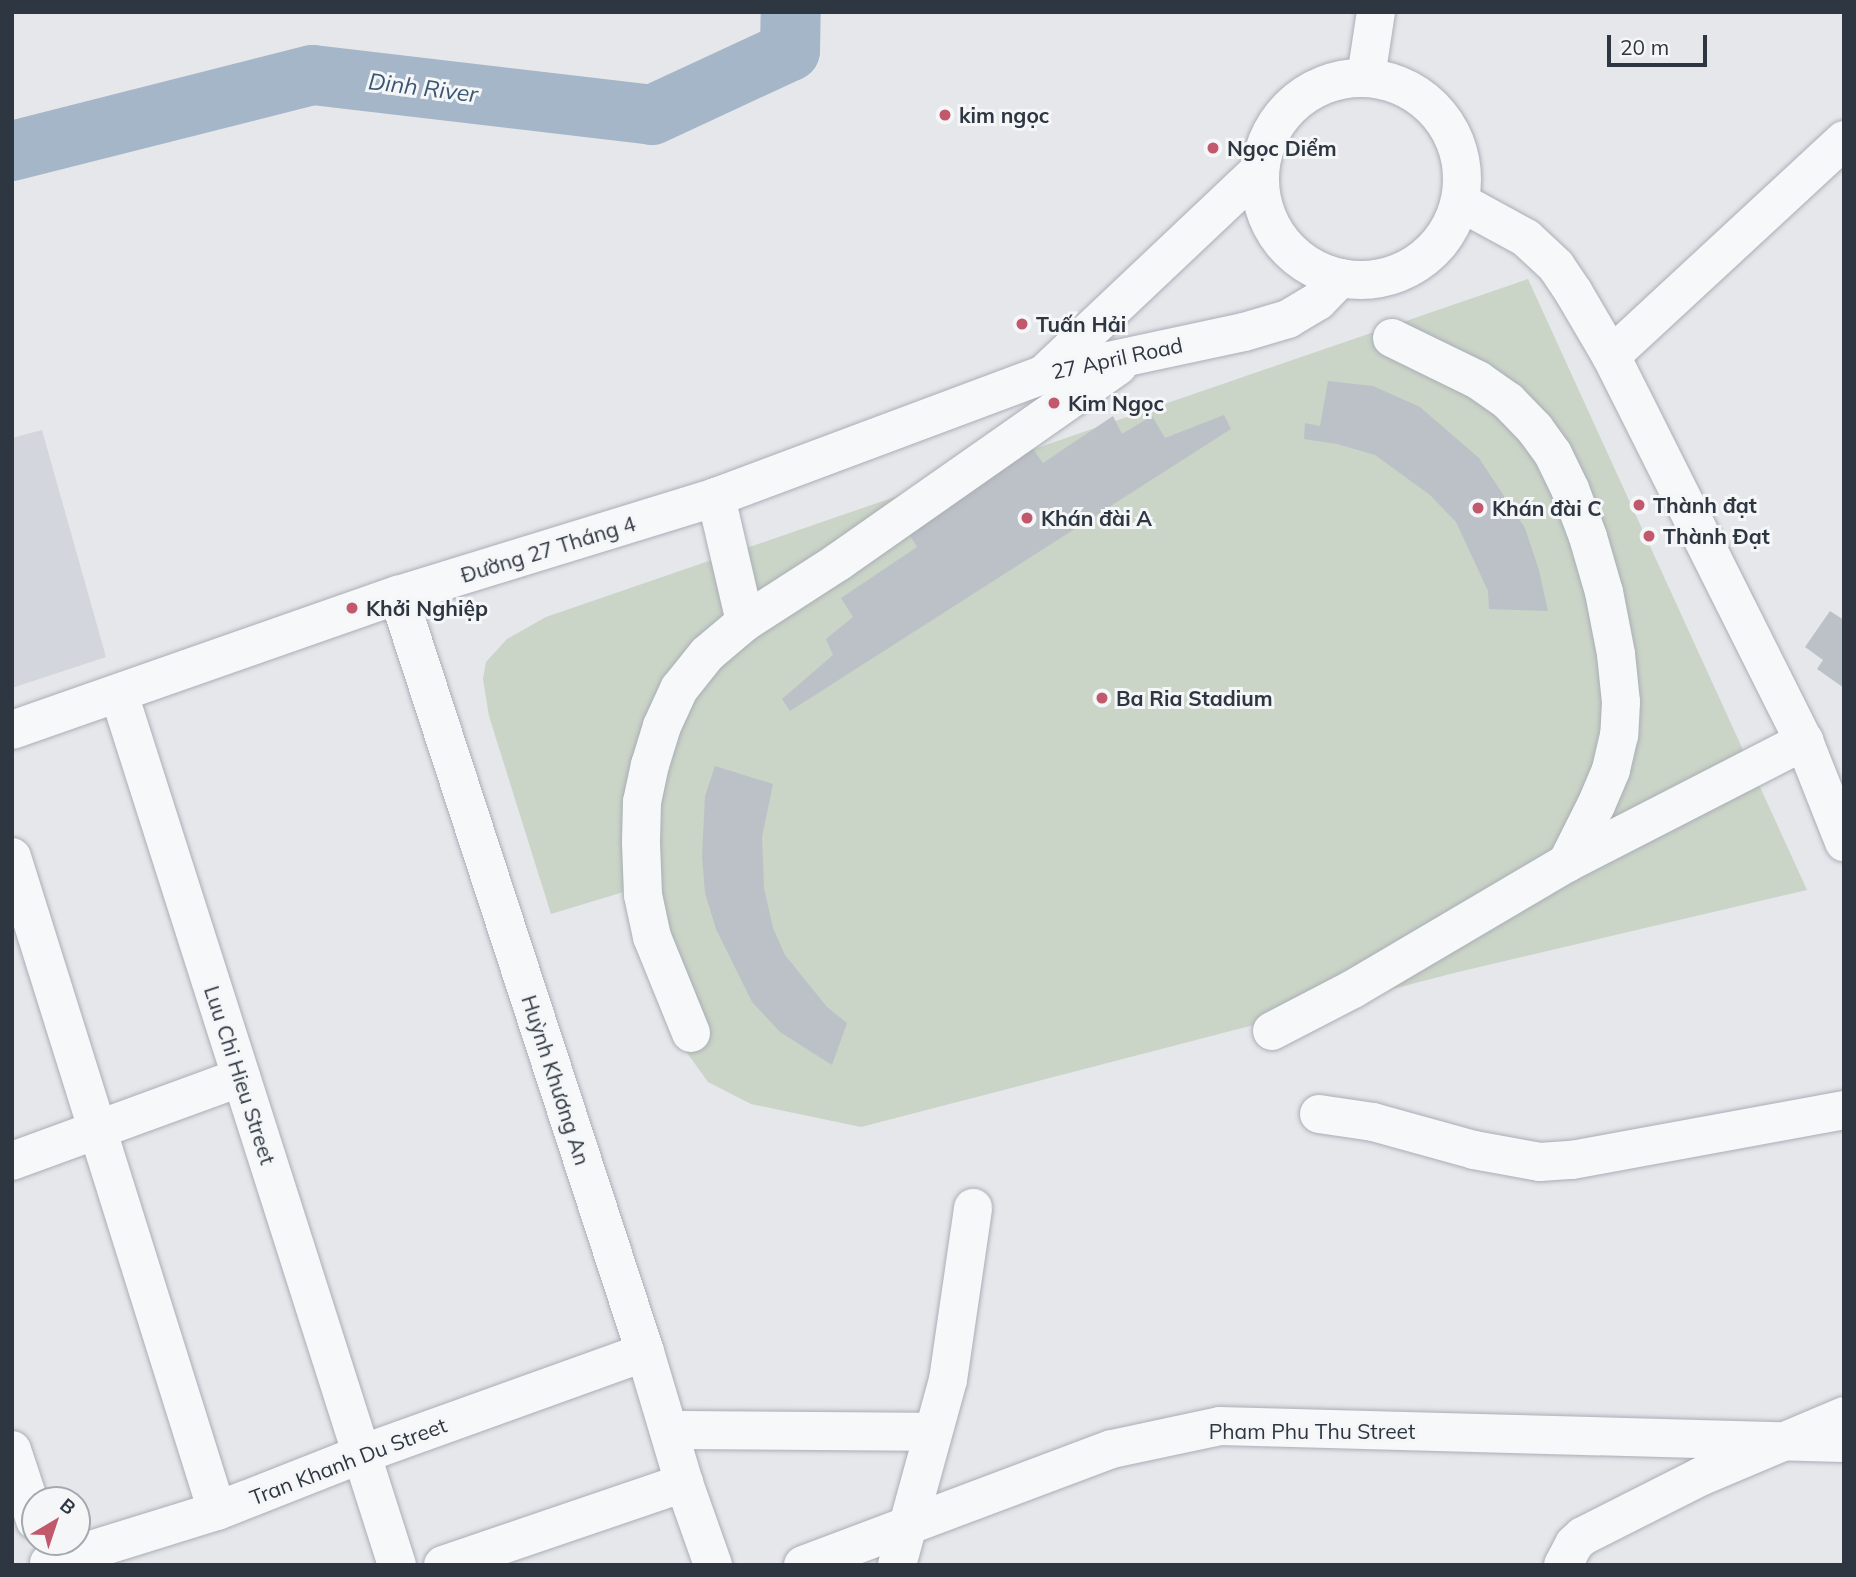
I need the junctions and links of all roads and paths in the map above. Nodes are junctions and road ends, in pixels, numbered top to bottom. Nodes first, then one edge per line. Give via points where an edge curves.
1 (1376, 12) edge
2 (1366, 77) junction
3 (1844, 140) edge
4 (1259, 171) junction
5 (1461, 202) junction
6 (1339, 278) junction
7 (1392, 338) dead end
8 (1134, 355) junction
9 (1611, 356) junction
10 (1042, 375) junction
11 (716, 497) junction
12 (398, 595) junction
13 (745, 622) junction
14 (119, 694) junction
15 (12, 730) edge
16 (1804, 741) junction
17 (1844, 842) edge
18 (12, 857) edge
19 (1567, 863) junction
20 (1272, 1031) dead end
21 (691, 1033) dead end
22 (241, 1077) junction
23 (1844, 1110) edge
24 (1319, 1114) dead end
25 (98, 1130) junction
26 (12, 1161) edge
27 (973, 1208) dead end
28 (645, 1352) junction
29 (1844, 1416) edge
30 (669, 1430) junction
31 (933, 1432) junction
32 (1783, 1441) junction
33 (1844, 1444) edge
34 (12, 1450) edge
35 (362, 1454) junction
36 (684, 1483) junction
37 (24, 1486) edge
38 (217, 1511) junction
39 (908, 1526) junction
40 (47, 1557) edge
41 (397, 1565) edge
42 (443, 1565) edge
43 (713, 1565) edge
44 (803, 1565) edge
45 (897, 1565) edge
46 (1563, 1565) edge

1 - 2 street
2 - 4 street via 1332,80 1305,93 1283,113 1264,145
2 - 5 street via 1394,83 1430,104 1448,126 1461,156
3 - 9 street
4 - 6 street via 1262,205 1271,228 1304,264
4 - 10 street, 27 April Road
5 - 6 street via 1452,226 1436,248 1411,268 1376,279
5 - 9 street via 1542,251
6 - 8 street, 27 April Road via 1318,301 1288,319
7 - 19 street via 1478,380 1508,401 1553,454 1588,537 1616,654 1619,735 1606,782
8 - 10 street, 27 April Road
8 - 13 street
9 - 16 street
10 - 11 street, Đường 27 Tháng 4
11 - 12 street, Đường 27 Tháng 4
11 - 13 street
12 - 14 street, Đường 27 Tháng 4
12 - 28 street, Huỳnh Khương An
13 - 21 street via 707,654 679,690 662,726 642,803 643,895 652,937
14 - 15 street, Đường 27 Tháng 4
14 - 22 street, Luu Chi Hieu Street
16 - 17 street
16 - 19 street
18 - 25 street
19 - 20 street
22 - 25 street
22 - 35 street, Luu Chi Hieu Street
23 - 24 street via 1541,1162 1474,1150 1373,1122
25 - 26 street
25 - 38 street
27 - 31 street via 948,1380
28 - 30 street, Huỳnh Khương An
28 - 35 street, Tran Khanh Du Street
29 - 32 street
30 - 31 street
30 - 36 street, Huỳnh Khương An
31 - 39 street
32 - 33 street, Pham Phu Thu Street
32 - 39 street, Pham Phu Thu Street via 1220,1426 1112,1449
32 - 46 street via 1583,1536
34 - 37 street
35 - 38 street, Tran Khanh Du Street
35 - 41 street, Luu Chi Hieu Street
36 - 42 street
36 - 43 street, Huỳnh Khương An
38 - 40 street, Tran Khanh Du Street
39 - 44 street, Pham Phu Thu Street
39 - 45 street

